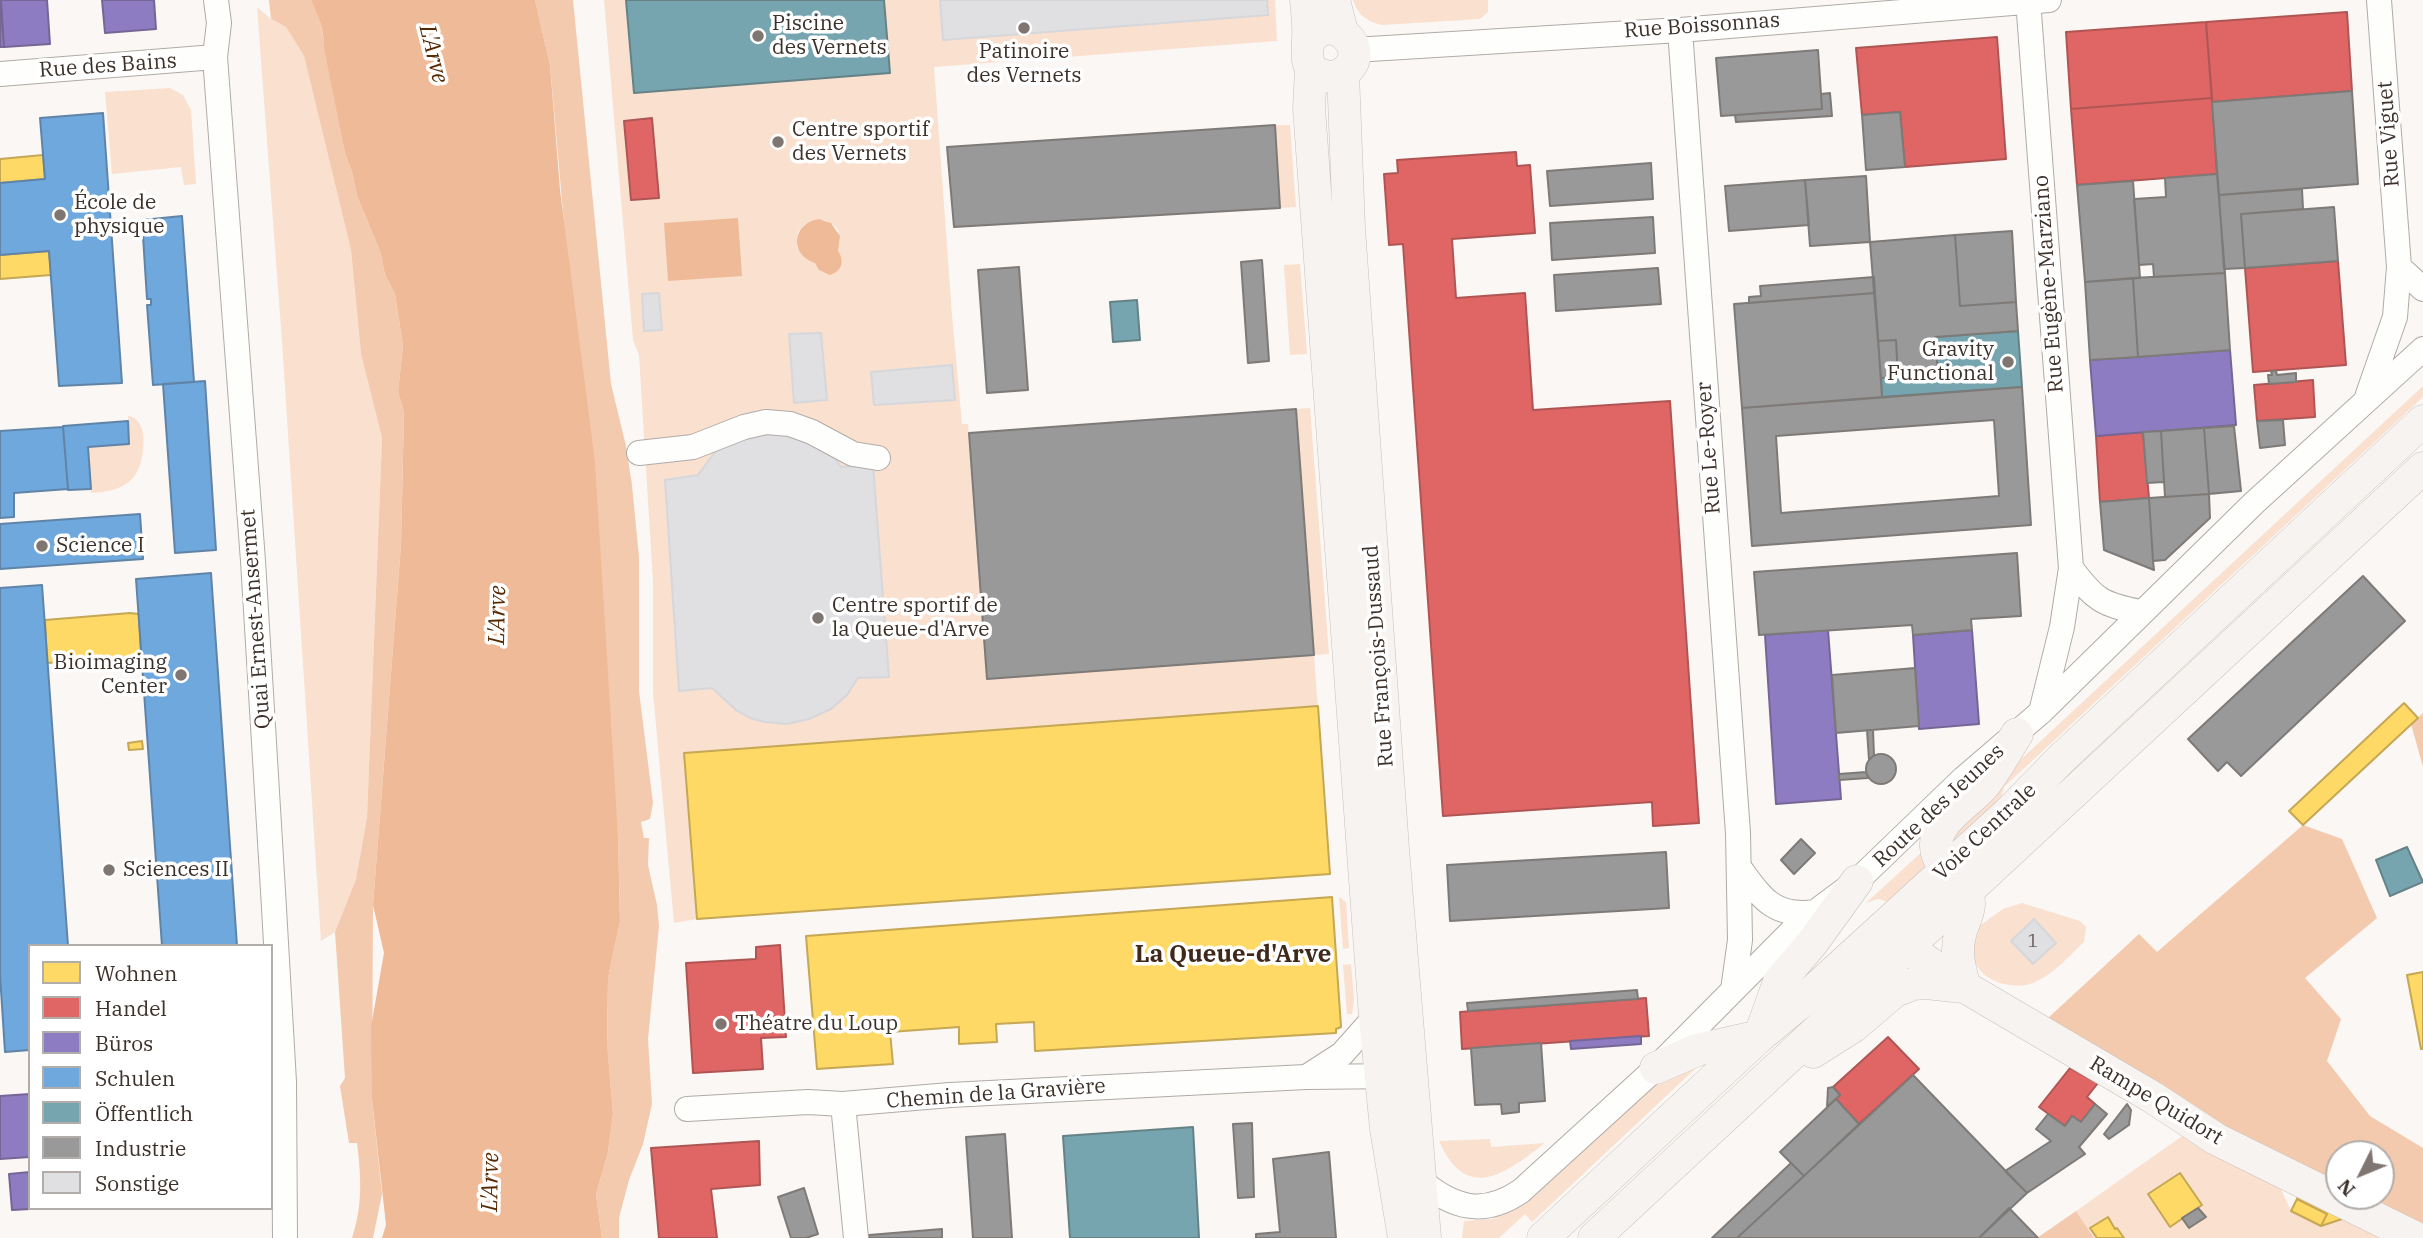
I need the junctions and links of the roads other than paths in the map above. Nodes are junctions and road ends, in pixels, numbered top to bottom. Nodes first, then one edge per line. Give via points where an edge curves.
1 (216, 0) edge
2 (1306, 0) edge
3 (1334, 0) edge
4 (2379, 0) edge
5 (2035, 1) edge
6 (1680, 30) junction
7 (1346, 52) junction
8 (1310, 55) junction
9 (215, 57) junction
10 (0, 74) edge
11 (2399, 267) junction
12 (2423, 289) edge
13 (2423, 349) edge
14 (2365, 402) junction
15 (2423, 421) edge
16 (639, 453) dead end
17 (878, 458) dead end
18 (2423, 468) edge
19 (2071, 568) junction
20 (2140, 612) junction
21 (2041, 712) junction
22 (2017, 734) junction
23 (1739, 867) junction
24 (1957, 879) junction
25 (1857, 881) junction
26 (1815, 912) junction
27 (1872, 938) junction
28 (1906, 947) junction
29 (1965, 987) junction
30 (1733, 990) junction
31 (1375, 1017) junction
32 (1760, 1036) junction
33 (1656, 1068) junction
34 (1306, 1077) junction
35 (1396, 1077) junction
36 (1752, 1089) junction
37 (843, 1104) junction
38 (687, 1110) dead end
39 (1415, 1181) junction
40 (285, 1238) edge
41 (856, 1238) edge
42 (1391, 1238) edge
43 (1404, 1238) edge
44 (1425, 1238) edge
45 (1543, 1238) edge
46 (1594, 1238) edge
47 (2416, 1238) edge

1 - 9 street, Quai Ernest-Ansermet
2 - 8 main road, Rue François-Dussaud
3 - 7 main road, Rue François-Dussaud
4 - 11 street, Rue Viguet
5 - 6 street, Rue Boissonnas
5 - 19 street, Rue Eugène-Marziano
6 - 7 street, Rue Boissonnas
6 - 23 street, Rue Le-Royer
7 - 8 main road via 1331,77 1323,76
7 - 8 main road via 1331,29 1324,29 1317,32
7 - 35 main road, Rue François-Dussaud via 1343,123
8 - 31 main road, Rue François-Dussaud via 1310,108
9 - 10 street, Rue des Bains
9 - 40 street, Quai Ernest-Ansermet via 272,877 285,1101
11 - 12 street
11 - 14 street, Rue Viguet via 2395,317
13 - 14 street, Route des Jeunes
14 - 20 street, Route des Jeunes
15 - 24 main road, Voie Centrale via 2071,749 2008,813
16 - 17 street via 693,447 766,422 800,427 853,454
18 - 24 main road, Voie Centrale
19 - 20 street via 2099,600
19 - 21 street, Rue Eugène-Marziano
20 - 21 street, Route des Jeunes
21 - 22 street, Route des Jeunes
22 - 24 main road via 1983,785 1937,837 1938,856
22 - 25 street, Route des Jeunes
23 - 26 street via 1769,904 1786,912
23 - 30 street, Rue Le-Royer via 1740,940
24 - 27 main road, Voie Centrale
24 - 28 main road, Voie Centrale
24 - 29 main road via 1969,905 1958,945
25 - 26 street, Route des Jeunes
25 - 32 main road via 1779,982
26 - 30 street, Route des Jeunes
27 - 28 main road, Rampe Quidort
27 - 32 main road, Voie Centrale
28 - 29 main road, Rampe Quidort
28 - 36 main road, Voie Centrale
29 - 36 main road via 1926,983 1895,991 1854,1026
29 - 47 main road, Rampe Quidort via 2216,1139
30 - 33 street, Route des Jeunes
31 - 34 street, Chemin de la Gravière via 1342,1054
31 - 35 main road, Rue François-Dussaud
32 - 33 main road via 1697,1051
32 - 45 main road, Voie Centrale
33 - 39 street, Route des Jeunes via 1507,1200 1472,1207 1451,1202
34 - 35 street, Chemin de la Gravière
34 - 37 street, Chemin de la Gravière
35 - 39 main road, Rue François-Dussaud via 1386,1129
36 - 46 main road, Voie Centrale
37 - 38 street, Chemin de la Gravière
37 - 41 street
39 - 42 main road, Rue François-Dussaud
39 - 43 main road, Rue François-Dussaud
39 - 44 main road, Rue François-Dussaud

